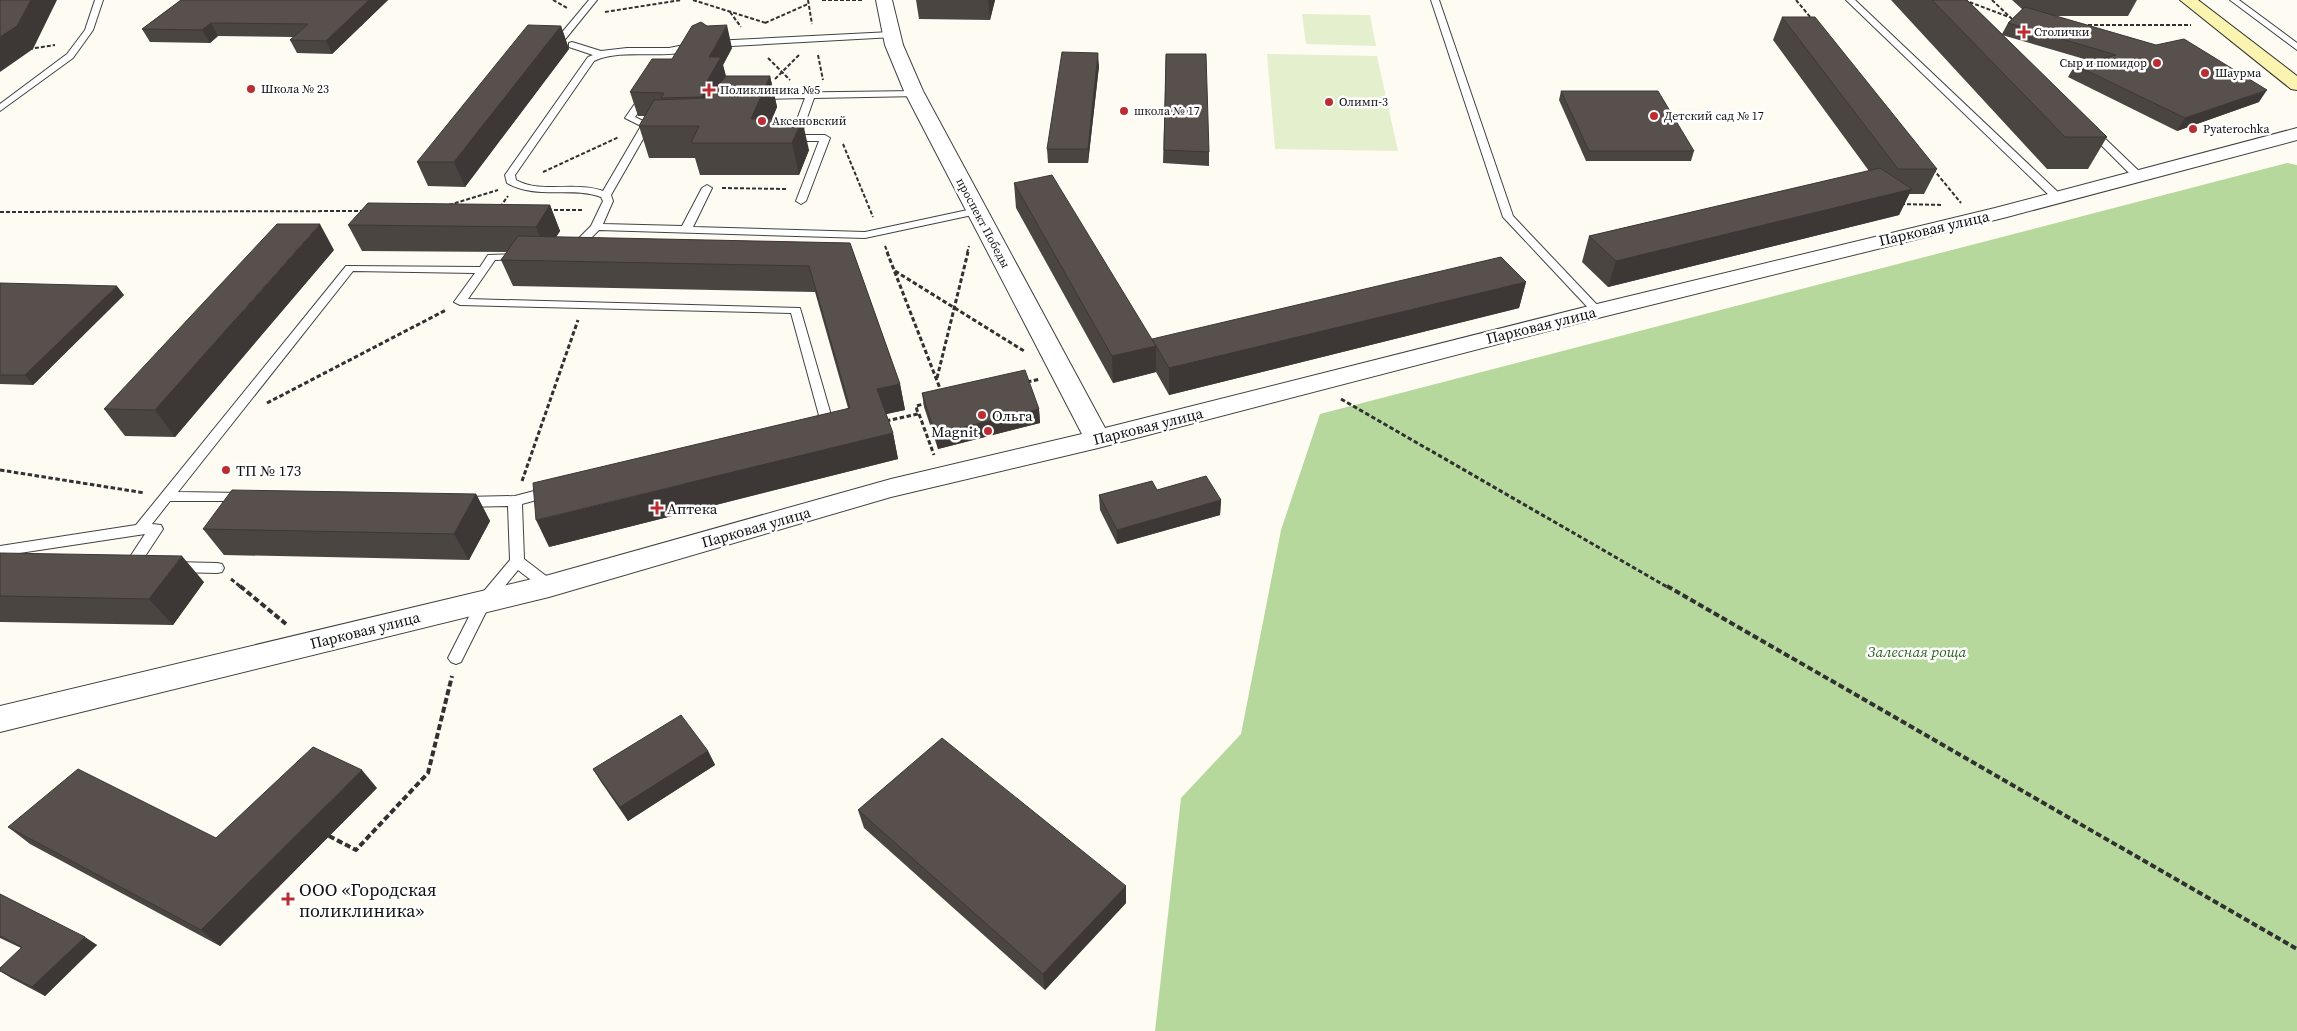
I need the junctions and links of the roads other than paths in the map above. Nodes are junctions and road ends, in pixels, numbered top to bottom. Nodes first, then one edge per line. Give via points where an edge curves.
1 (99, 0) edge
2 (593, 0) edge
3 (884, 0) edge
4 (1435, 0) edge
5 (1850, 0) edge
6 (2188, 0) edge
7 (2234, 0) edge
8 (891, 35) junction
9 (702, 44) edge
10 (713, 44) edge
11 (2297, 47) edge
12 (600, 54) junction
13 (652, 84) edge
14 (2297, 85) edge
15 (917, 94) junction
16 (752, 96) edge
17 (810, 96) junction
18 (0, 108) edge
19 (2081, 121) edge
20 (646, 125) junction
21 (660, 127) edge
22 (2296, 135) edge
23 (2137, 174) junction
24 (707, 188) road end
25 (606, 195) junction
26 (2057, 197) junction
27 (801, 201) dead end
28 (977, 211) junction
29 (596, 226) junction
30 (686, 230) junction
31 (532, 257) edge
32 (566, 257) edge
33 (482, 270) junction
34 (1597, 311) junction
35 (808, 427) edge
36 (1098, 439) junction
37 (562, 489) edge
38 (165, 496) junction
39 (253, 498) edge
40 (515, 501) junction
41 (450, 502) edge
42 (140, 529) junction
43 (0, 551) edge
44 (517, 561) junction
45 (0, 562) edge
46 (19, 562) edge
47 (112, 565) edge
48 (131, 566) junction
49 (217, 568) road end
50 (549, 586) junction
51 (484, 601) junction
52 (456, 658) road end
53 (0, 719) edge

1 - 18 lane via 89,30 70,56
2 - 12 lane via 557,44
3 - 8 street, проспект Победы
4 - 34 lane via 1508,217
5 - 26 lane
6 - 14 main road
7 - 11 lane
8 - 10 lane
8 - 15 street, проспект Победы
9 - 12 lane via 671,55
12 - 25 lane via 591,59 510,175 510,181 522,187 584,188
13 - 20 lane via 630,118
15 - 17 lane
15 - 28 street, проспект Победы
16 - 17 lane
17 - 27 lane via 795,138 825,138
19 - 23 lane
20 - 21 lane
20 - 25 lane
22 - 23 street, Парковая улица
23 - 26 street, Парковая улица
24 - 30 lane
25 - 29 lane via 608,202
26 - 34 street, Парковая улица
28 - 30 lane via 865,235
28 - 36 street, проспект Победы
29 - 30 lane
29 - 32 lane
31 - 33 lane via 492,257
33 - 35 lane via 460,302 796,310 827,422
33 - 38 lane via 350,268
34 - 36 street, Парковая улица
36 - 50 street, Парковая улица via 891,488
37 - 40 lane
38 - 39 lane
38 - 42 lane
40 - 41 lane
40 - 44 lane
42 - 43 lane
42 - 48 lane via 156,529
44 - 50 lane
44 - 51 lane
45 - 46 lane
47 - 48 lane
48 - 49 lane
50 - 51 street, Парковая улица
51 - 52 lane
51 - 53 street, Парковая улица

